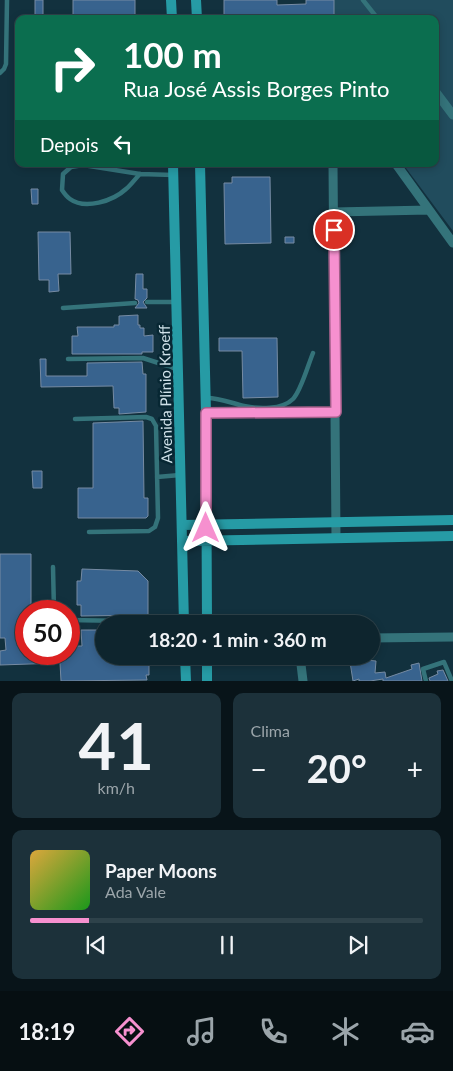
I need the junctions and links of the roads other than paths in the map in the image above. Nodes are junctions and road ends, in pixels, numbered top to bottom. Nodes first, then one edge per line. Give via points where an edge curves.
1 (7, 0) edge
2 (171, 0) edge
3 (196, 0) edge
4 (363, 0) edge
5 (172, 15) edge
6 (197, 15) edge
7 (375, 15) edge
8 (0, 73) edge
9 (439, 96) edge
10 (453, 115) edge
11 (71, 167) edge
12 (90, 167) edge
13 (174, 167) edge
14 (200, 167) edge
15 (333, 167) edge
16 (398, 167) edge
17 (140, 174) junction
18 (174, 175) junction
19 (429, 210) junction
20 (334, 212) junction
21 (453, 243) edge
22 (147, 302) dead end
23 (177, 302) junction
24 (135, 303) dead end
25 (63, 308) dead end
26 (313, 353) dead end
27 (68, 359) dead end
28 (179, 369) junction
29 (205, 398) junction
30 (336, 412) junction
31 (206, 413) junction
32 (75, 418) dead end
33 (182, 475) junction
34 (157, 477) junction
35 (453, 520) edge
36 (336, 522) junction
37 (183, 524) junction
38 (207, 524) junction
39 (89, 532) dead end
40 (450, 535) edge
41 (336, 538) junction
42 (184, 541) junction
43 (206, 541) junction
44 (53, 567) dead end
45 (54, 600) edge
46 (184, 615) edge
47 (207, 615) edge
48 (80, 620) edge
49 (95, 621) edge
50 (453, 637) edge
51 (380, 638) edge
52 (185, 665) edge
53 (207, 665) edge
54 (301, 665) edge
55 (186, 681) edge
56 (208, 681) edge
57 (303, 681) edge
58 (426, 681) edge
59 (452, 681) edge

1 - 8 lane via 6,64
2 - 5 main road
3 - 6 main road
4 - 7 lane
9 - 10 street
11 - 17 lane via 63,174 62,190 69,199 81,204 103,202 116,196
12 - 17 lane
13 - 18 main road, Avenida Plínio Kroeff
14 - 29 main road
15 - 20 street
16 - 19 street
17 - 18 lane
18 - 23 main road, Avenida Plínio Kroeff
19 - 20 street
19 - 21 street
20 - 30 street
22 - 23 lane
23 - 28 main road, Avenida Plínio Kroeff
24 - 25 lane
26 - 29 lane via 293,398 285,404 245,406
27 - 28 lane via 143,358
28 - 33 main road, Avenida Plínio Kroeff
29 - 31 main road
30 - 31 street
30 - 36 street
31 - 38 main road
32 - 34 lane via 152,419 156,426
33 - 34 lane
33 - 37 main road, Avenida Plínio Kroeff
34 - 39 lane via 158,518 155,527 149,531
35 - 36 main road
36 - 38 main road
36 - 41 street
37 - 38 main road
37 - 42 main road, Avenida Plínio Kroeff
38 - 43 main road
40 - 41 main road
41 - 43 main road
42 - 43 main road
42 - 46 main road, Avenida Plínio Kroeff
43 - 47 main road
44 - 45 lane
48 - 49 lane
50 - 51 street
52 - 55 main road
53 - 56 main road
54 - 57 street
58 - 59 lane via 424,669 444,662

